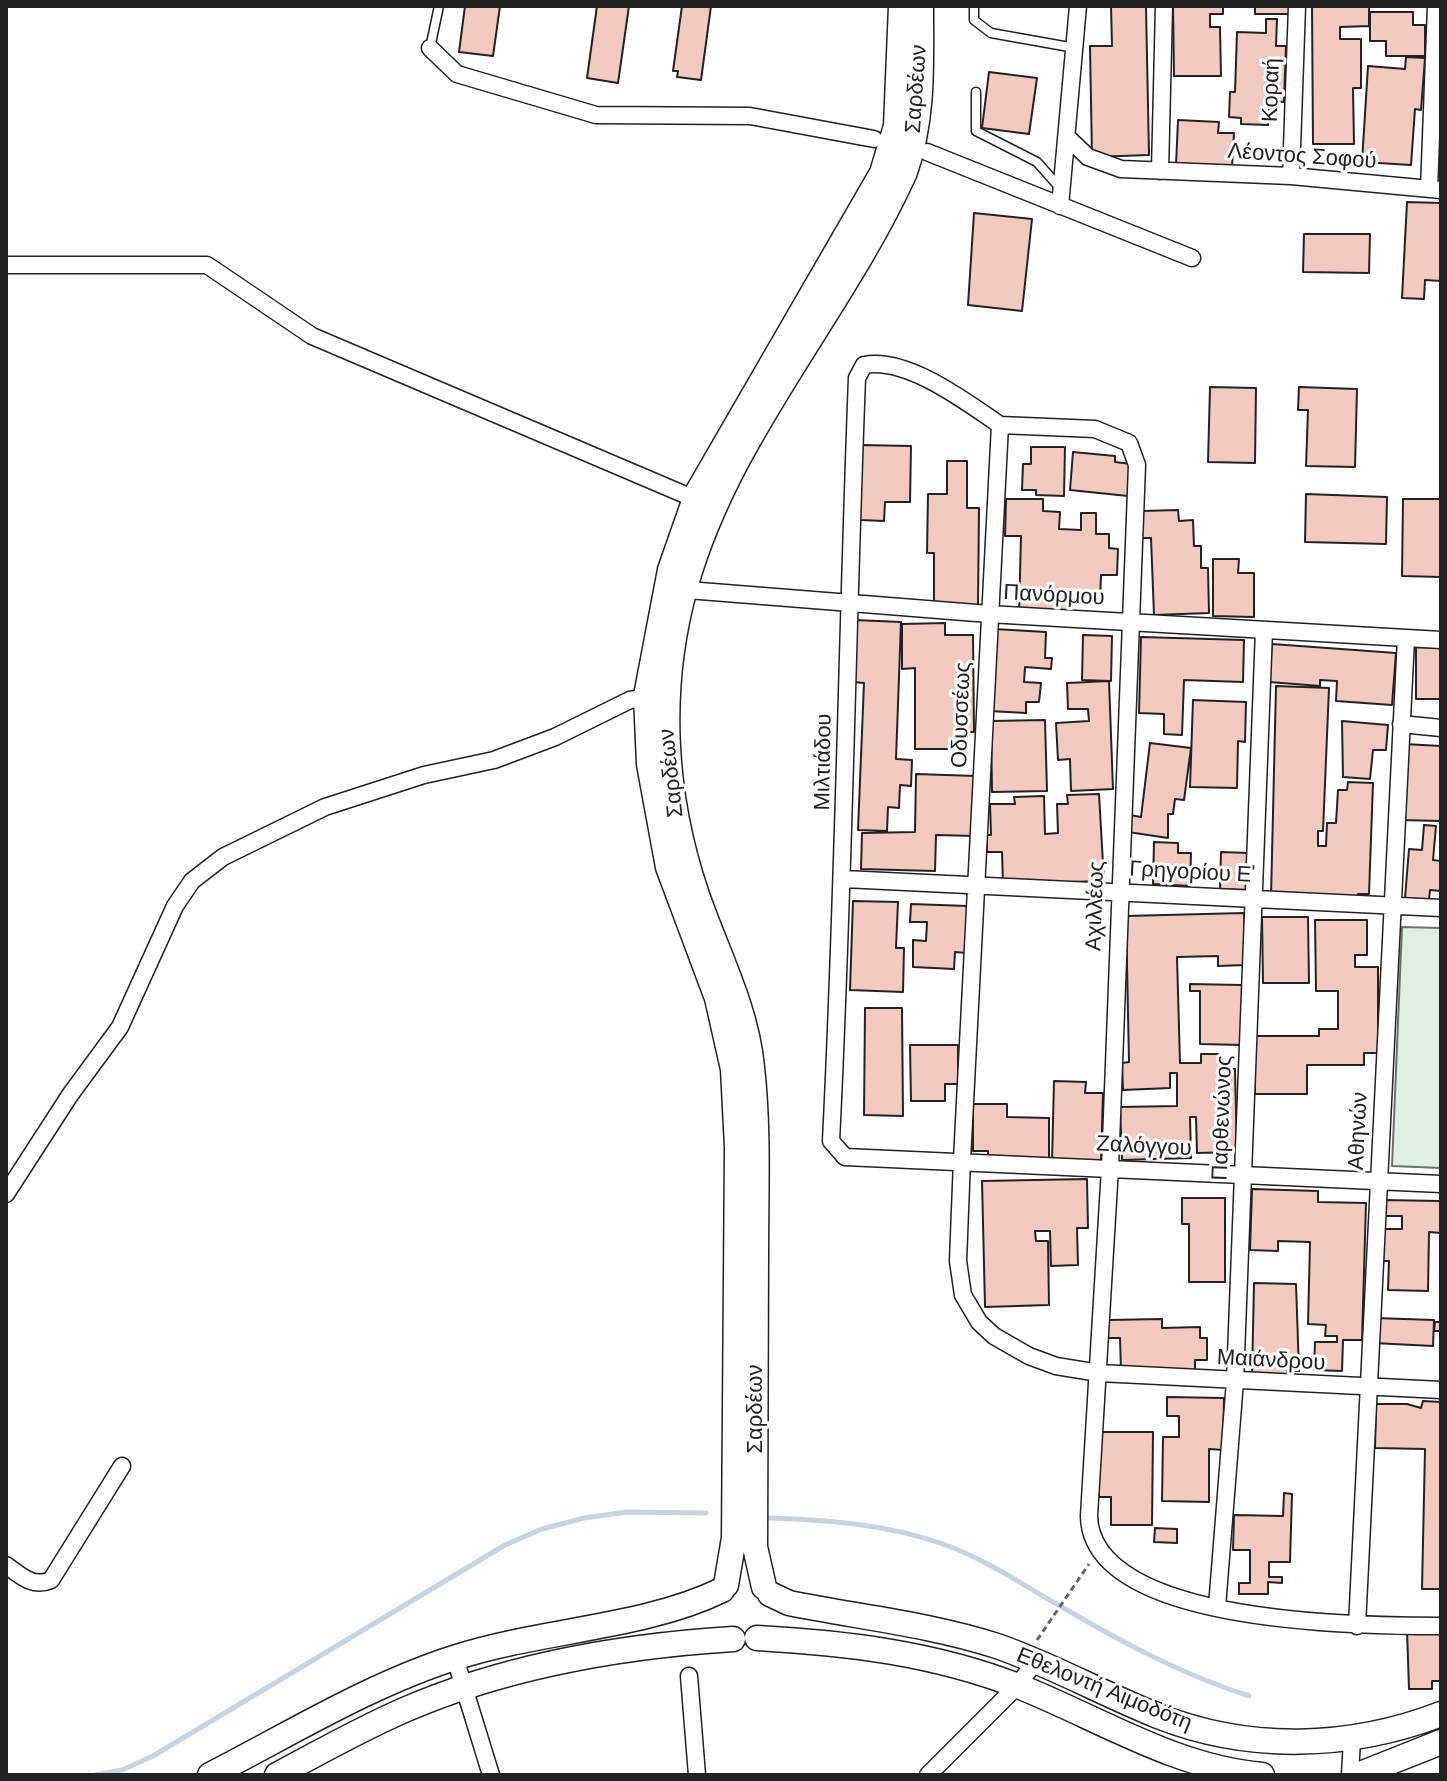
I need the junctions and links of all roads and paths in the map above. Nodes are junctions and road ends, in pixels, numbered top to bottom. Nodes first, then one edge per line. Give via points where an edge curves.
1 (439, 6) edge
2 (901, 6) edge
3 (921, 6) edge
4 (974, 6) edge
5 (1078, 6) edge
6 (1164, 6) edge
7 (1297, 6) edge
8 (1436, 6) edge
9 (430, 48) joint
10 (1075, 48) junction
11 (976, 92) dead end
12 (1068, 138) junction
13 (874, 139) dead end
14 (927, 152) dead end
15 (1160, 171) junction
16 (1291, 176) junction
17 (1435, 189) edge
18 (1061, 198) junction
19 (1192, 258) dead end
20 (6, 265) edge
21 (1000, 425) junction
22 (695, 499) junction
23 (675, 589) junction
24 (848, 603) junction
25 (989, 614) junction
26 (1131, 622) junction
27 (1264, 630) junction
28 (1406, 638) junction
29 (1441, 640) edge
30 (656, 696) junction
31 (1401, 724) junction
32 (1441, 728) edge
33 (844, 879) junction
34 (978, 883) junction
35 (1119, 891) junction
36 (1253, 898) junction
37 (1392, 906) junction
38 (1441, 908) edge
39 (845, 1157) joint
40 (962, 1160) junction
41 (1110, 1168) junction
42 (1243, 1174) junction
43 (1378, 1181) junction
44 (1441, 1184) edge
45 (6, 1194) edge
46 (1099, 1373) junction
47 (1235, 1381) junction
48 (1371, 1387) junction
49 (1441, 1390) edge
50 (122, 1466) dead end
51 (1098, 1551) junction
52 (6, 1565) edge
53 (724, 1588) junction
54 (767, 1590) junction
55 (1217, 1607) junction
56 (1357, 1626) junction
57 (1441, 1626) edge
58 (745, 1638) junction
59 (455, 1658) junction
60 (1031, 1659) junction
61 (689, 1676) dead end
62 (1017, 1686) junction
63 (464, 1688) junction
64 (1441, 1714) edge
65 (1352, 1739) junction
66 (1441, 1742) edge
67 (210, 1775) edge
68 (277, 1775) edge
69 (491, 1775) edge
70 (697, 1775) edge
71 (928, 1775) edge
72 (1262, 1775) edge
73 (1350, 1775) edge
74 (1358, 1775) edge

1 - 9 lane
2 - 22 main road, Σαρδέων via 896,126 882,173
3 - 23 main road, Σαρδέων via 921,101 905,172 726,484
4 - 10 lane via 974,20 991,33
5 - 10 street
6 - 15 street
7 - 16 street, Κοραή
8 - 17 street
9 - 13 street via 457,74 596,115 750,116
10 - 12 street
11 - 18 lane via 976,131 1037,162
12 - 15 street, Λέοντος Σοφού via 1088,157 1110,167
12 - 18 street
14 - 18 street
15 - 16 street, Λέοντος Σοφού
16 - 17 street, Λέοντος Σοφού
18 - 19 street
20 - 22 street via 207,265 312,336
21 - 24 street, Μιλτιάδου via 905,368 878,362 864,365 857,378
21 - 25 street, Οδυσσέως
21 - 26 street, Αχιλλέως via 1095,429 1129,443 1137,465
22 - 23 main road, Σαρδέων
23 - 24 street, Πανόρμου
23 - 30 main road, Σαρδέων
24 - 25 street, Πανόρμου
24 - 33 street, Μιλτιάδου
25 - 26 street, Πανόρμου
25 - 34 street, Οδυσσέως
26 - 27 street, Πανόρμου
26 - 35 street, Αχιλλέως
27 - 28 street, Πανόρμου
27 - 36 street, Παρθενώνος
28 - 29 street, Πανόρμου
28 - 31 street, Αθηνών
30 - 45 street via 494,760 424,775 325,807 223,857 192,881 162,931 120,1027
30 - 53 main road, Σαρδέων via 649,764 665,855 721,1011 735,1093 734,1538
30 - 54 main road, Σαρδέων via 678,830 736,995 752,1065 755,1547
31 - 32 street
31 - 37 street, Αθηνών
33 - 34 street, Γρηγορίου Ε'
33 - 39 street, Μιλτιάδου via 831,1141
34 - 35 street, Γρηγορίου Ε'
34 - 40 street, Οδυσσέως
35 - 36 street, Γρηγορίου Ε'
35 - 41 street, Αχιλλέως
36 - 37 street, Γρηγορίου Ε'
36 - 42 street, Παρθενώνος
37 - 38 street, Γρηγορίου Ε'
37 - 43 street, Αθηνών
39 - 40 street, Ζαλόγγου
40 - 41 street, Ζαλόγγου
40 - 46 street, Μαιάνδρου via 958,1261 970,1310 994,1336 1029,1356
41 - 42 street, Ζαλόγγου
41 - 46 street, Αχιλλέως
42 - 43 street, Ζαλόγγου
42 - 47 street, Παρθενώνος
43 - 44 street, Ζαλόγγου
43 - 48 street, Αθηνών
46 - 47 street, Μαιάνδρου
46 - 51 street, Αχιλλέως via 1089,1526
47 - 48 street, Μαιάνδρου
47 - 55 street, Παρθενώνος
48 - 49 street, Μαιάνδρου
48 - 56 street, Αθηνών
50 - 52 street via 51,1580 42,1585 27,1581
51 - 55 street via 1133,1579
51 - 60 path
53 - 54 main road via 746,1580
53 - 58 main road via 714,1611 723,1633
53 - 59 main road via 681,1606
54 - 58 main road via 775,1614 765,1633
54 - 60 main road, Εθελοντή Αιμοδότη via 789,1603 958,1635
55 - 56 street via 1278,1620
56 - 57 street
58 - 62 main road, Εθελοντή Αιμοδότη via 895,1651
58 - 63 main road, Εθελοντή Αιμοδότη via 585,1657
59 - 63 street
59 - 67 main road via 365,1696
60 - 62 street
60 - 65 main road, Εθελοντή Αιμοδότη via 1206,1731 1283,1741
61 - 70 street
62 - 71 street
62 - 72 main road, Εθελοντή Αιμοδότη via 1169,1754
63 - 68 main road, Εθελοντή Αιμοδότη via 401,1711
63 - 69 street
64 - 65 main road, Εθελοντή Αιμοδότη
65 - 73 street
66 - 74 main road

